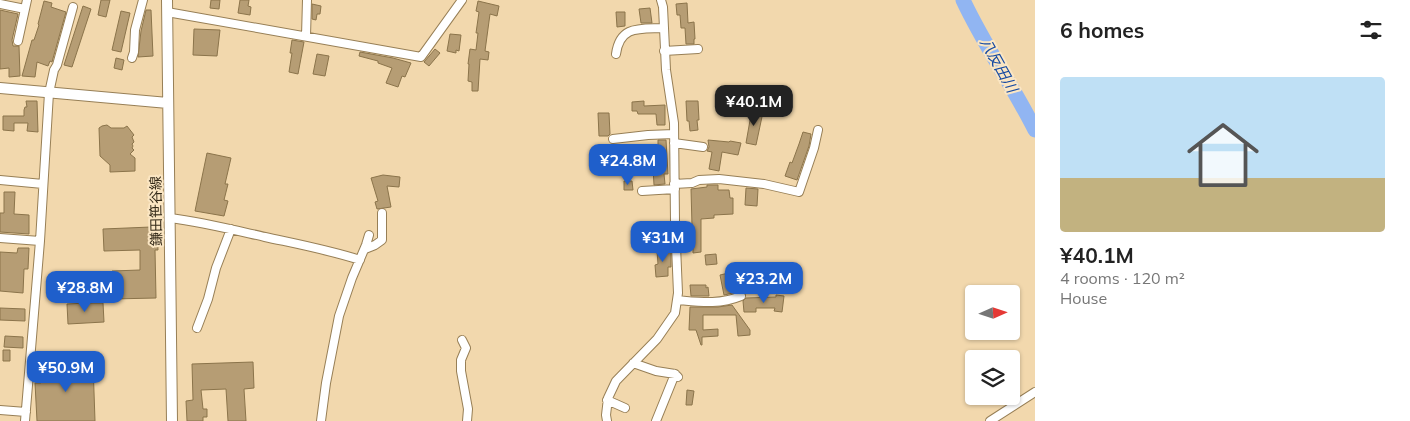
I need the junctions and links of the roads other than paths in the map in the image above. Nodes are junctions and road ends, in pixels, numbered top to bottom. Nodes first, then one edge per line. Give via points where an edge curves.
1 (28, 0) edge
2 (143, 0) edge
3 (167, 0) edge
4 (307, 0) edge
5 (462, 0) edge
6 (661, 0) edge
7 (0, 4) edge
8 (73, 7) dead end
9 (25, 10) junction
10 (167, 12) junction
11 (663, 28) junction
12 (306, 36) junction
13 (18, 41) dead end
14 (698, 49) dead end
15 (664, 51) junction
16 (616, 54) dead end
17 (132, 58) dead end
18 (0, 88) edge
19 (49, 93) junction
20 (168, 103) junction
21 (818, 130) dead end
22 (674, 134) junction
23 (613, 139) dead end
24 (674, 143) junction
25 (703, 147) dead end
26 (0, 180) edge
27 (43, 184) junction
28 (674, 187) junction
29 (642, 191) dead end
30 (382, 213) dead end
31 (170, 218) junction
32 (230, 229) junction
33 (369, 234) dead end
34 (0, 238) edge
35 (40, 241) junction
36 (365, 249) junction
37 (360, 260) junction
38 (741, 296) dead end
39 (677, 300) junction
40 (197, 328) dead end
41 (462, 340) dead end
42 (633, 363) junction
43 (1035, 392) edge
44 (608, 400) junction
45 (625, 408) dead end
46 (0, 410) edge
47 (26, 412) junction
48 (25, 421) edge
49 (172, 421) edge
50 (321, 421) edge
51 (467, 421) edge
52 (607, 421) edge
53 (656, 421) edge
54 (990, 421) edge

1 - 9 street
2 - 17 street
3 - 10 street, 鎌田笹谷線
4 - 12 street
5 - 12 street via 421,57
6 - 11 street
7 - 9 street
8 - 19 street
9 - 13 street
10 - 12 street
10 - 20 street, 鎌田笹谷線
11 - 15 street
11 - 16 street via 628,31 619,40
14 - 15 street
15 - 22 street
18 - 19 street
19 - 20 street
19 - 27 street
20 - 31 street, 鎌田笹谷線
21 - 28 street via 799,192 719,179 699,180
22 - 23 street
22 - 24 street
24 - 25 street
24 - 28 street
26 - 27 street
27 - 35 street
28 - 29 street
28 - 39 street
30 - 36 street via 382,240
31 - 32 street
31 - 49 street, 鎌田笹谷線
32 - 37 street
32 - 40 street
33 - 36 street
34 - 35 street
35 - 47 street
36 - 37 street
37 - 50 street via 343,302
38 - 39 street via 729,301
39 - 42 street via 675,313
41 - 51 street via 466,348 461,371
42 - 44 street via 616,381
42 - 53 street via 677,376
43 - 54 street
44 - 45 street
44 - 52 street
46 - 47 street
47 - 48 street

